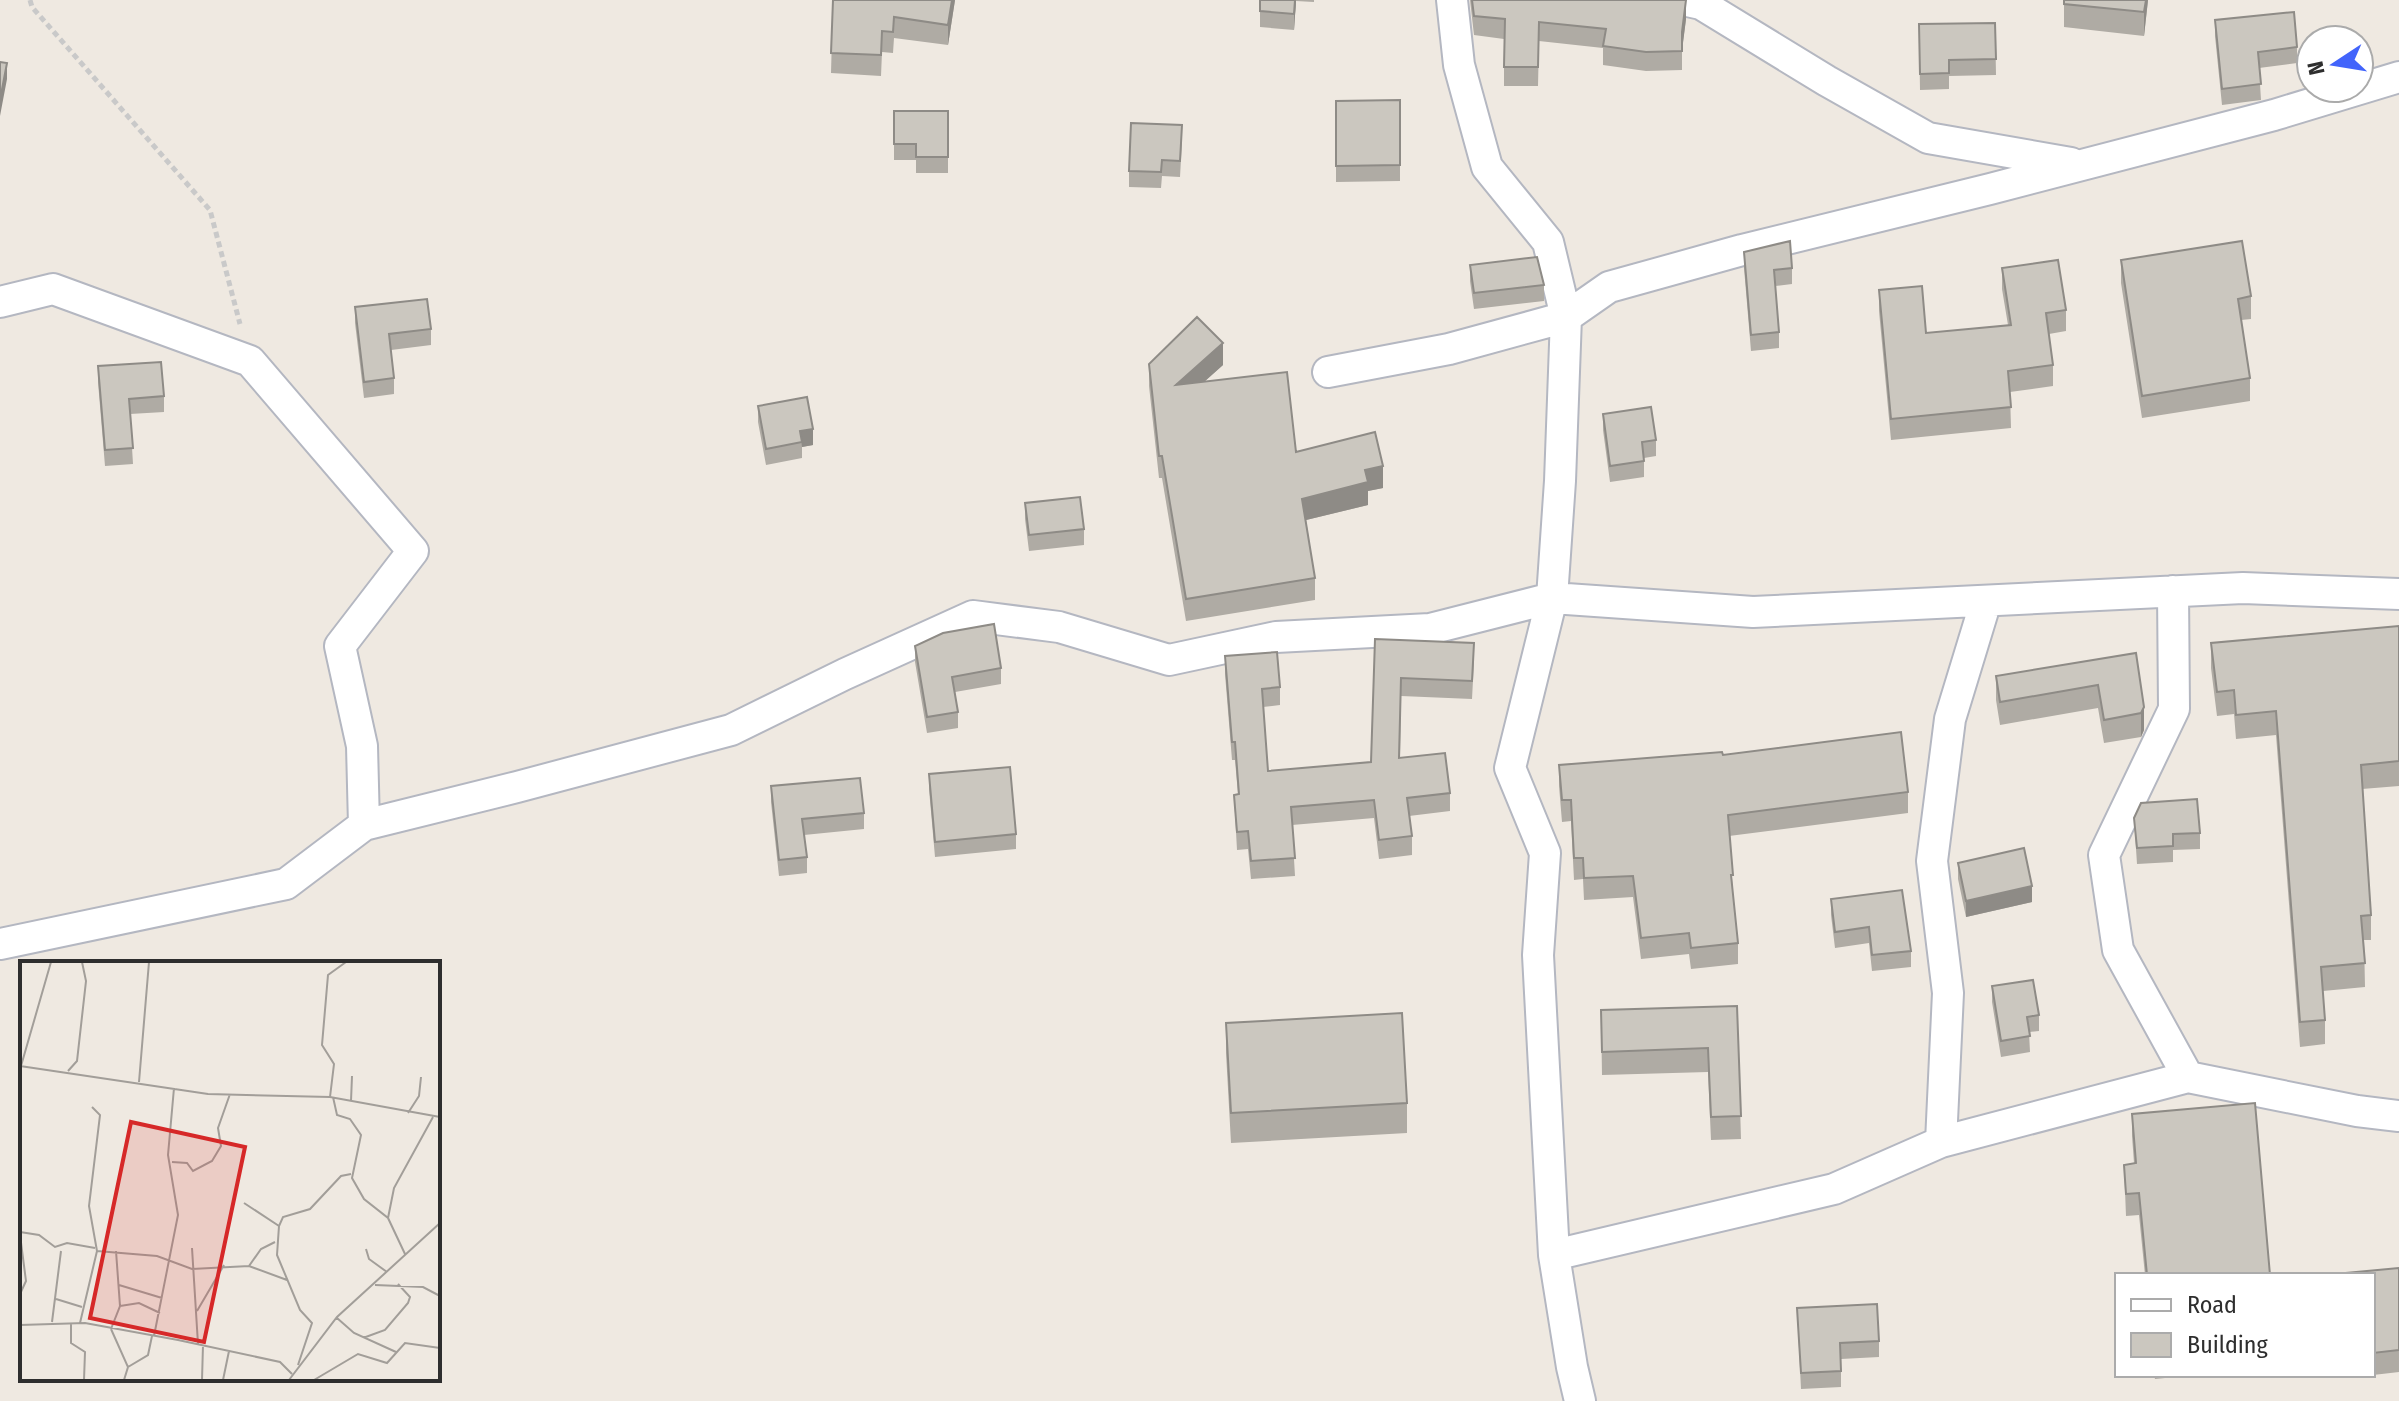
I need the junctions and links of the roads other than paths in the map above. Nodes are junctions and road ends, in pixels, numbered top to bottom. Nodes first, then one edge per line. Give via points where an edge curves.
1 (1452, 0) edge
2 (1683, 0) edge
3 (2399, 77) edge
4 (2081, 165) junction
5 (0, 302) edge
6 (1566, 317) junction
7 (1328, 372) dead end
8 (2173, 591) junction
9 (2399, 594) edge
10 (1552, 598) junction
11 (1986, 601) junction
12 (364, 825) junction
13 (0, 944) edge
14 (2188, 1077) junction
15 (2399, 1116) edge
16 (1941, 1142) junction
17 (1554, 1255) junction
18 (1580, 1401) edge

1 - 6 street via 1459,65 1487,167 1548,242
2 - 4 street via 1701,4 1928,138
3 - 4 street
4 - 6 street via 1609,287
5 - 12 street via 53,289 250,361 413,551 340,646 362,746
6 - 7 street via 1449,349
6 - 10 street
8 - 9 street
8 - 11 street
8 - 14 street via 2174,709 2104,855 2118,950
10 - 11 street via 1753,612
10 - 12 street via 1430,629 1276,637 1169,660 1059,627 973,616 731,730
10 - 17 street via 1510,768 1545,853 1538,955
11 - 16 street via 1950,719 1932,861 1948,993
12 - 13 street via 286,884
14 - 15 street
14 - 16 street
16 - 17 street via 1834,1189
17 - 18 street

